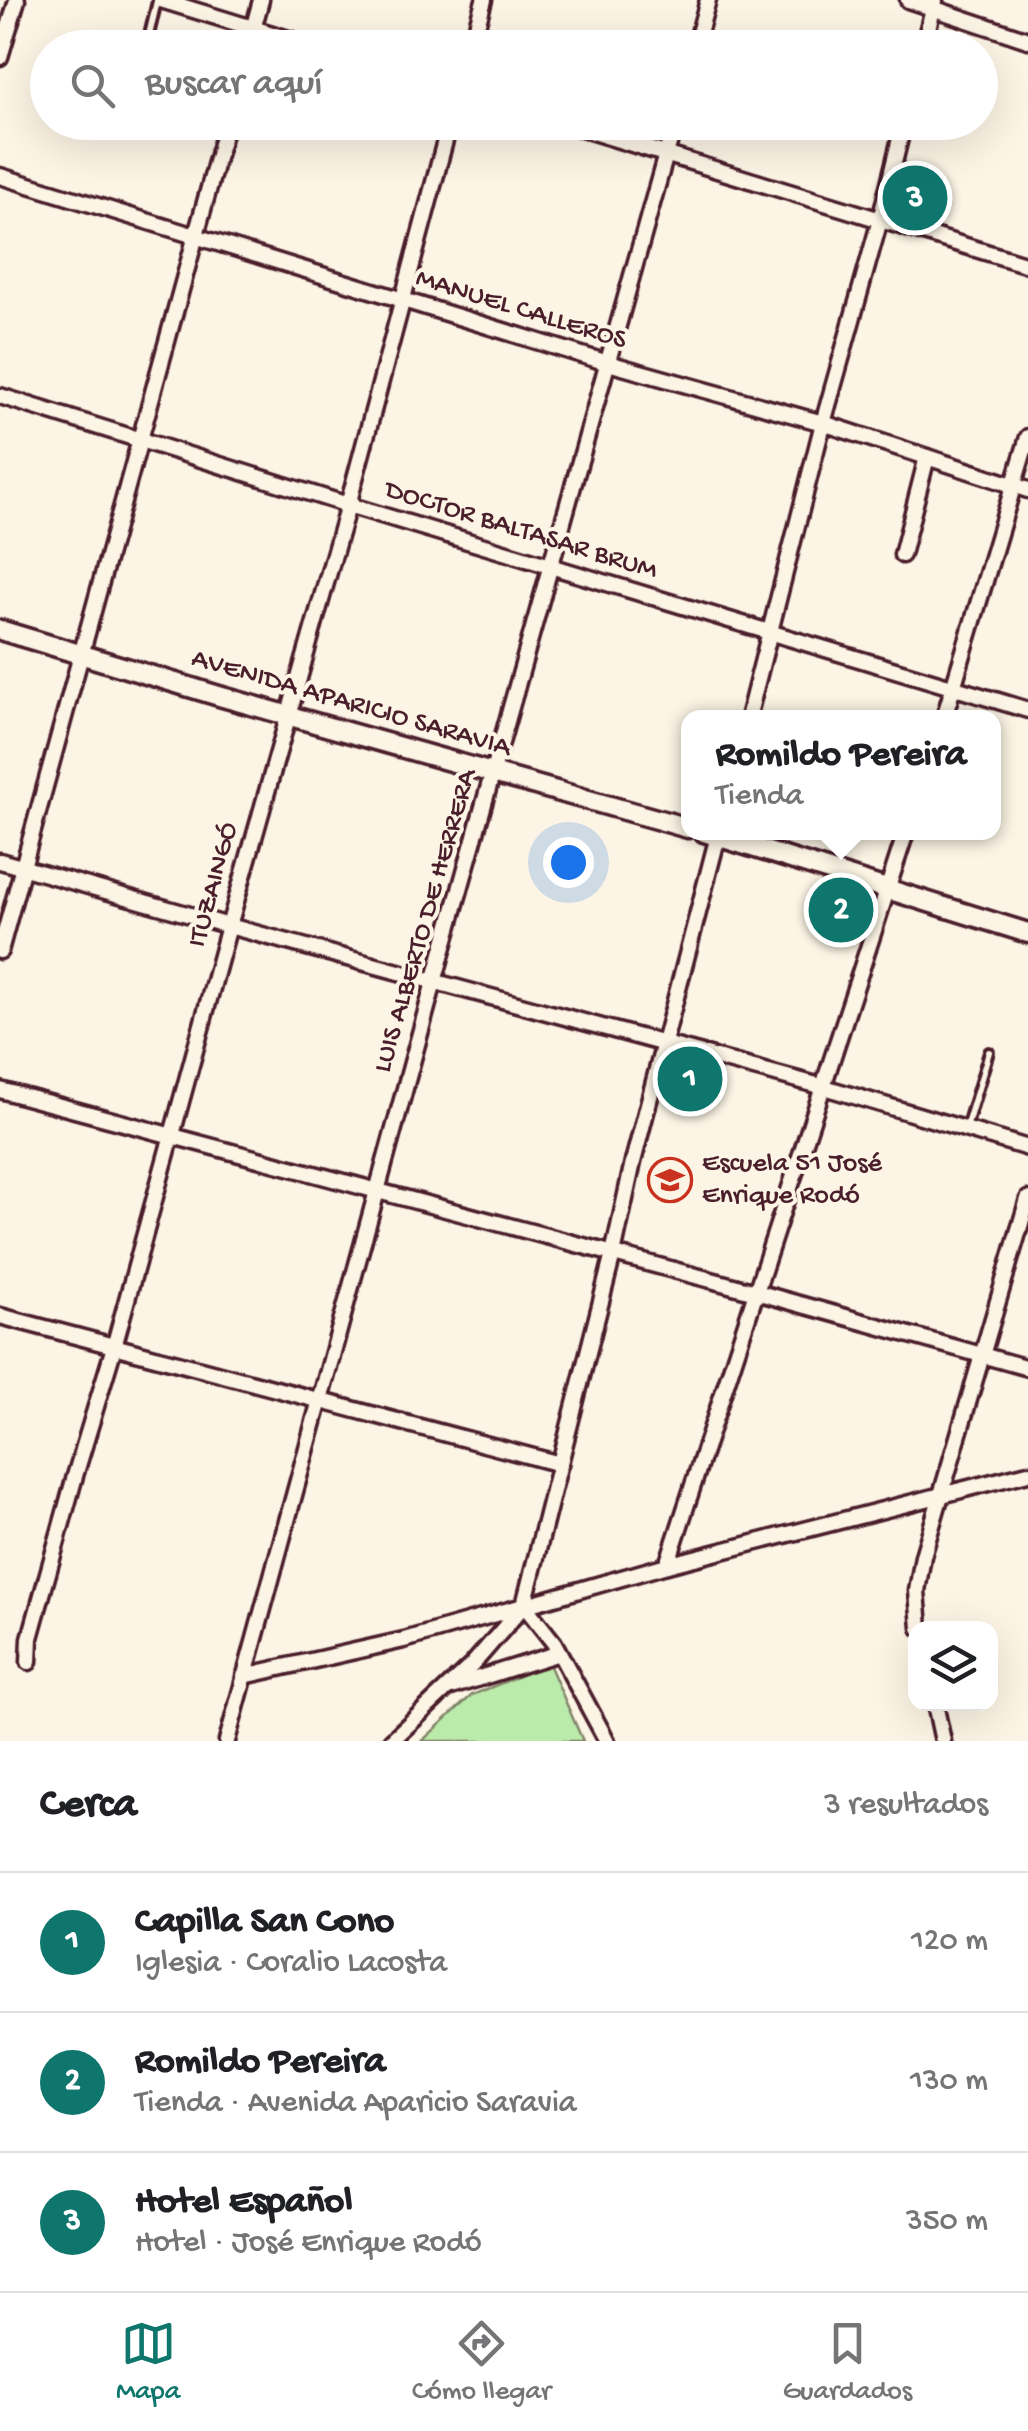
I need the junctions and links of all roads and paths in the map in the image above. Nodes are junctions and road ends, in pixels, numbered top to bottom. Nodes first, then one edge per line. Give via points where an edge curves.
1 (17, 0) edge
2 (160, 0) edge
3 (261, 0) edge
4 (484, 0) edge
5 (708, 0) edge
6 (908, 0) edge
7 (934, 4) edge
8 (253, 28) junction
9 (151, 30) edge
10 (260, 30) edge
11 (476, 30) edge
12 (700, 30) edge
13 (928, 30) edge
14 (1028, 40) edge
15 (0, 57) edge
16 (222, 140) edge
17 (445, 140) edge
18 (618, 140) edge
19 (670, 140) edge
20 (900, 140) edge
21 (666, 155) junction
22 (0, 176) edge
23 (880, 220) junction
24 (196, 236) junction
25 (1028, 265) edge
26 (402, 299) junction
27 (608, 363) junction
28 (0, 396) edge
29 (823, 423) junction
30 (1028, 437) edge
31 (142, 440) junction
32 (927, 457) junction
33 (1021, 488) edge
34 (348, 506) junction
35 (902, 555) dead end
36 (552, 566) junction
37 (0, 630) edge
38 (770, 634) junction
39 (82, 654) junction
40 (954, 688) junction
41 (750, 710) edge
42 (947, 710) edge
43 (1028, 710) edge
44 (288, 714) junction
45 (493, 773) junction
46 (681, 826) edge
47 (712, 840) edge
48 (731, 840) edge
49 (903, 840) edge
50 (0, 861) edge
51 (23, 867) junction
52 (887, 891) junction
53 (229, 926) junction
54 (1028, 933) edge
55 (0, 951) edge
56 (434, 982) junction
57 (664, 1043) junction
58 (989, 1052) dead end
59 (824, 1087) junction
60 (0, 1090) edge
61 (965, 1130) junction
62 (172, 1136) junction
63 (1028, 1148) edge
64 (377, 1190) junction
65 (1028, 1199) edge
66 (613, 1254) junction
67 (756, 1292) junction
68 (0, 1316) edge
69 (114, 1346) junction
70 (984, 1355) junction
71 (1028, 1368) edge
72 (319, 1402) junction
73 (560, 1464) junction
74 (1028, 1473) edge
75 (942, 1495) junction
76 (667, 1565) junction
77 (524, 1605) junction
78 (920, 1621) edge
79 (559, 1653) junction
80 (29, 1662) dead end
81 (244, 1676) junction
82 (446, 1689) junction
83 (936, 1711) edge
84 (227, 1741) edge
85 (390, 1741) edge
86 (607, 1741) edge
87 (942, 1741) edge

1 - 15 street
2 - 8 street
2 - 9 lane
3 - 8 street
4 - 11 street
5 - 12 street
6 - 7 street
7 - 13 street
7 - 14 street
8 - 10 street
16 - 24 street
17 - 26 street, ITUZAINGÓ
18 - 21 street
19 - 21 street, LUIS ALBERTO DE HERRERA
20 - 23 street
21 - 23 street
21 - 27 street, LUIS ALBERTO DE HERRERA
22 - 24 street, MANUEL CALLEROS
23 - 25 street
23 - 29 street
24 - 26 street, MANUEL CALLEROS
24 - 31 street
26 - 27 street, MANUEL CALLEROS
26 - 34 street, ITUZAINGÓ
27 - 29 street, MANUEL CALLEROS
27 - 36 street, LUIS ALBERTO DE HERRERA
28 - 31 street, DOCTOR BALTASAR BRUM
29 - 32 street, MANUEL CALLEROS
29 - 38 street
30 - 33 street
31 - 34 street, DOCTOR BALTASAR BRUM
31 - 39 street
32 - 33 street, MANUEL CALLEROS
32 - 35 street
33 - 40 street
34 - 36 street, DOCTOR BALTASAR BRUM
34 - 44 street, ITUZAINGÓ
36 - 38 street, DOCTOR BALTASAR BRUM
36 - 45 street, LUIS ALBERTO DE HERRERA
37 - 39 street, AVENIDA APARICIO SARAVIA
38 - 40 street, DOCTOR BALTASAR BRUM
38 - 41 street
39 - 44 street, AVENIDA APARICIO SARAVIA
39 - 51 street
40 - 42 street
40 - 43 street, DOCTOR BALTASAR BRUM
44 - 45 street, AVENIDA APARICIO SARAVIA
44 - 53 street, ITUZAINGÓ
45 - 46 street, AVENIDA APARICIO SARAVIA
45 - 56 street, LUIS ALBERTO DE HERRERA
47 - 57 street
48 - 52 street
49 - 52 street
50 - 51 street
51 - 53 street
51 - 55 street
52 - 54 street
52 - 59 street
53 - 56 street
53 - 62 street, ITUZAINGÓ
56 - 57 street
56 - 64 street, LUIS ALBERTO DE HERRERA
57 - 59 street
57 - 66 street
58 - 61 lane
59 - 61 street
59 - 67 street
60 - 62 street
61 - 63 street
62 - 64 street
62 - 69 street, ITUZAINGÓ
64 - 66 street
64 - 72 street, LUIS ALBERTO DE HERRERA
65 - 70 street
66 - 67 street
66 - 73 street
67 - 70 street
67 - 76 street
68 - 69 street
69 - 72 street
69 - 80 street, ITUZAINGÓ via 30,1638
70 - 71 street
70 - 75 street
72 - 73 street
72 - 81 street, LUIS ALBERTO DE HERRERA
73 - 77 street
74 - 75 street
75 - 76 street
75 - 78 street via 918,1578
76 - 77 street
77 - 79 street
77 - 81 street
77 - 82 street
79 - 82 street
79 - 86 street
81 - 84 street, LUIS ALBERTO DE HERRERA
82 - 85 street
83 - 87 street

